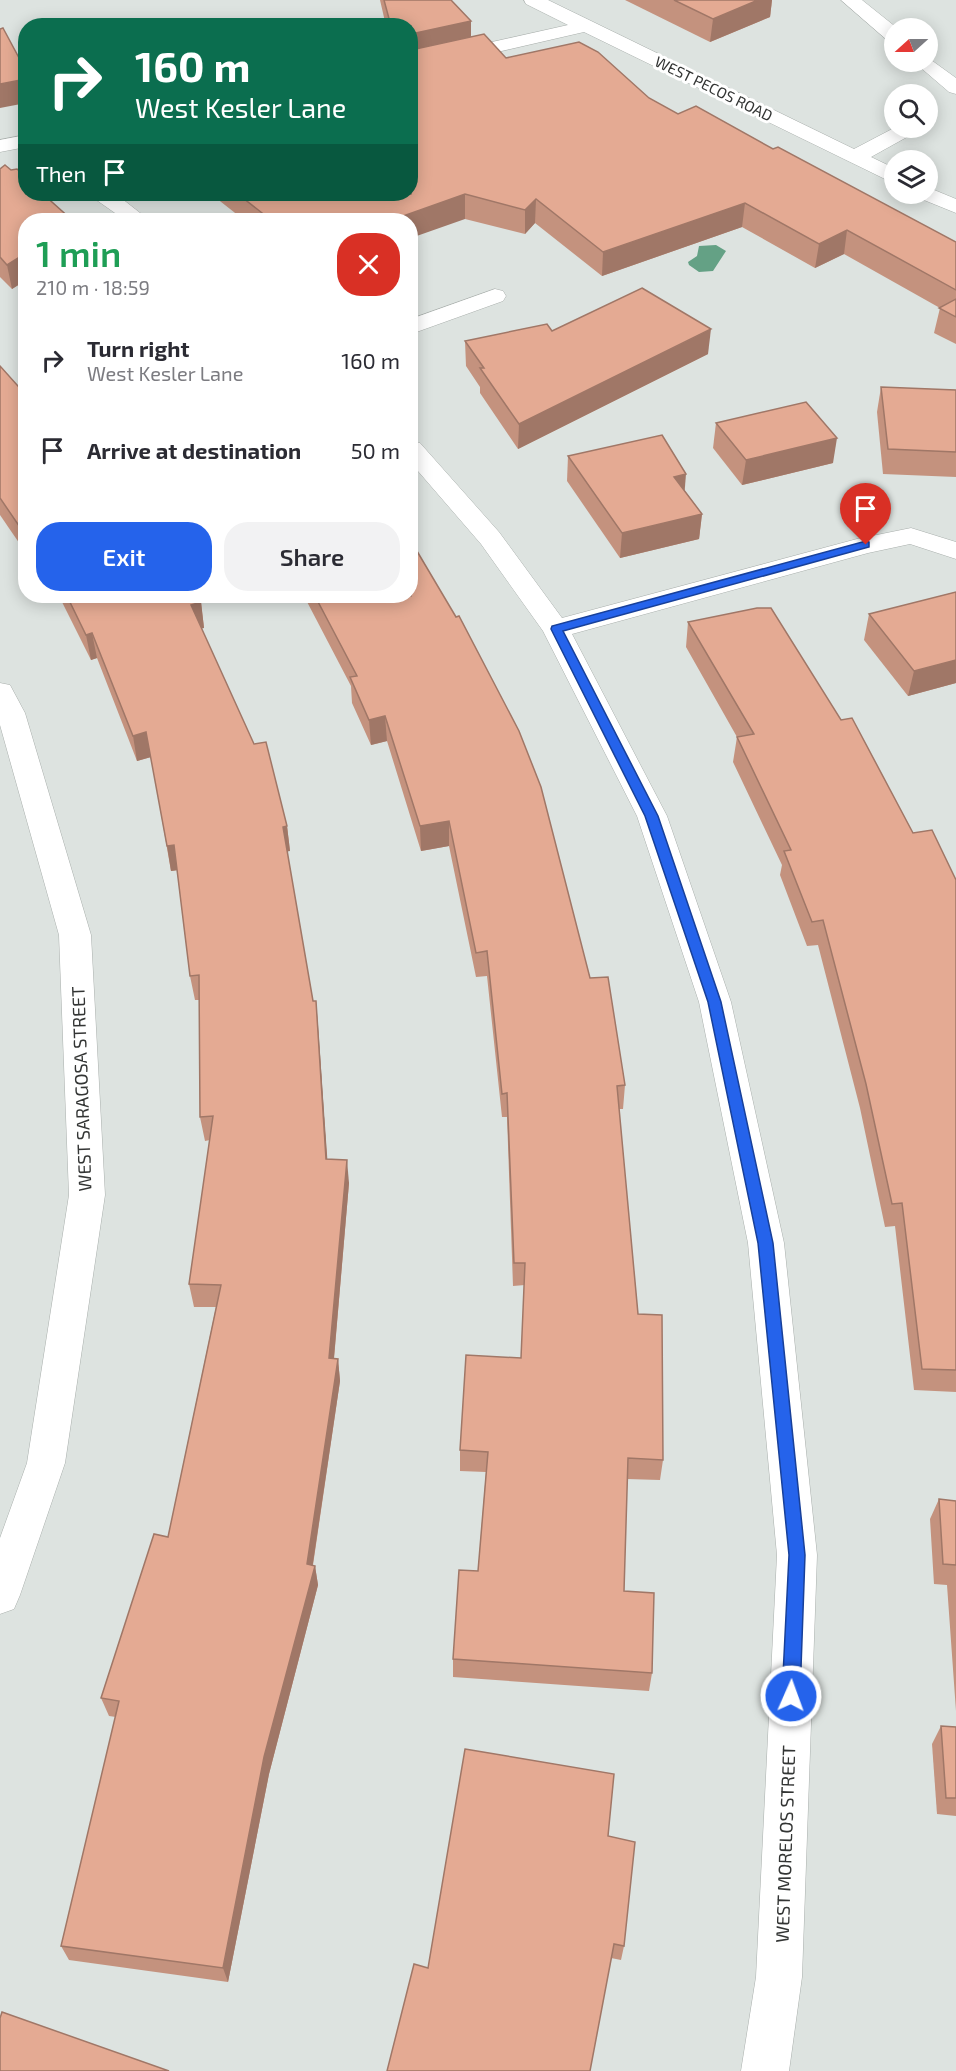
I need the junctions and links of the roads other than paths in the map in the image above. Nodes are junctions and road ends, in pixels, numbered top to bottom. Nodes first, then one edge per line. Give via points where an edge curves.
1 (533, 0) edge
2 (850, 0) edge
3 (587, 26) junction
4 (884, 28) edge
5 (418, 64) edge
6 (936, 72) edge
7 (956, 88) edge
8 (890, 138) edge
9 (18, 143) edge
10 (0, 146) edge
11 (854, 157) junction
12 (884, 172) edge
13 (938, 198) edge
14 (112, 201) edge
15 (956, 207) edge
16 (129, 213) edge
17 (495, 296) dead end
18 (418, 324) edge
19 (418, 456) edge
20 (956, 551) edge
21 (556, 629) junction
22 (0, 692) edge
23 (0, 1595) edge
24 (765, 2071) edge

1 - 3 street, WEST PECOS ROAD
2 - 4 street
3 - 5 street
3 - 11 street, WEST PECOS ROAD
6 - 7 street
8 - 11 street
9 - 10 street
11 - 12 street, WEST PECOS ROAD
13 - 15 street
14 - 16 street
17 - 18 street
19 - 21 street, WEST MORELOS STREET via 490,538
20 - 21 street via 911,536
21 - 24 street, WEST MORELOS STREET via 652,816 715,1002 766,1243 797,1555 779,1977
22 - 23 street, WEST SARAGOSA STREET via 11,713 75,935 87,1195 46,1462

